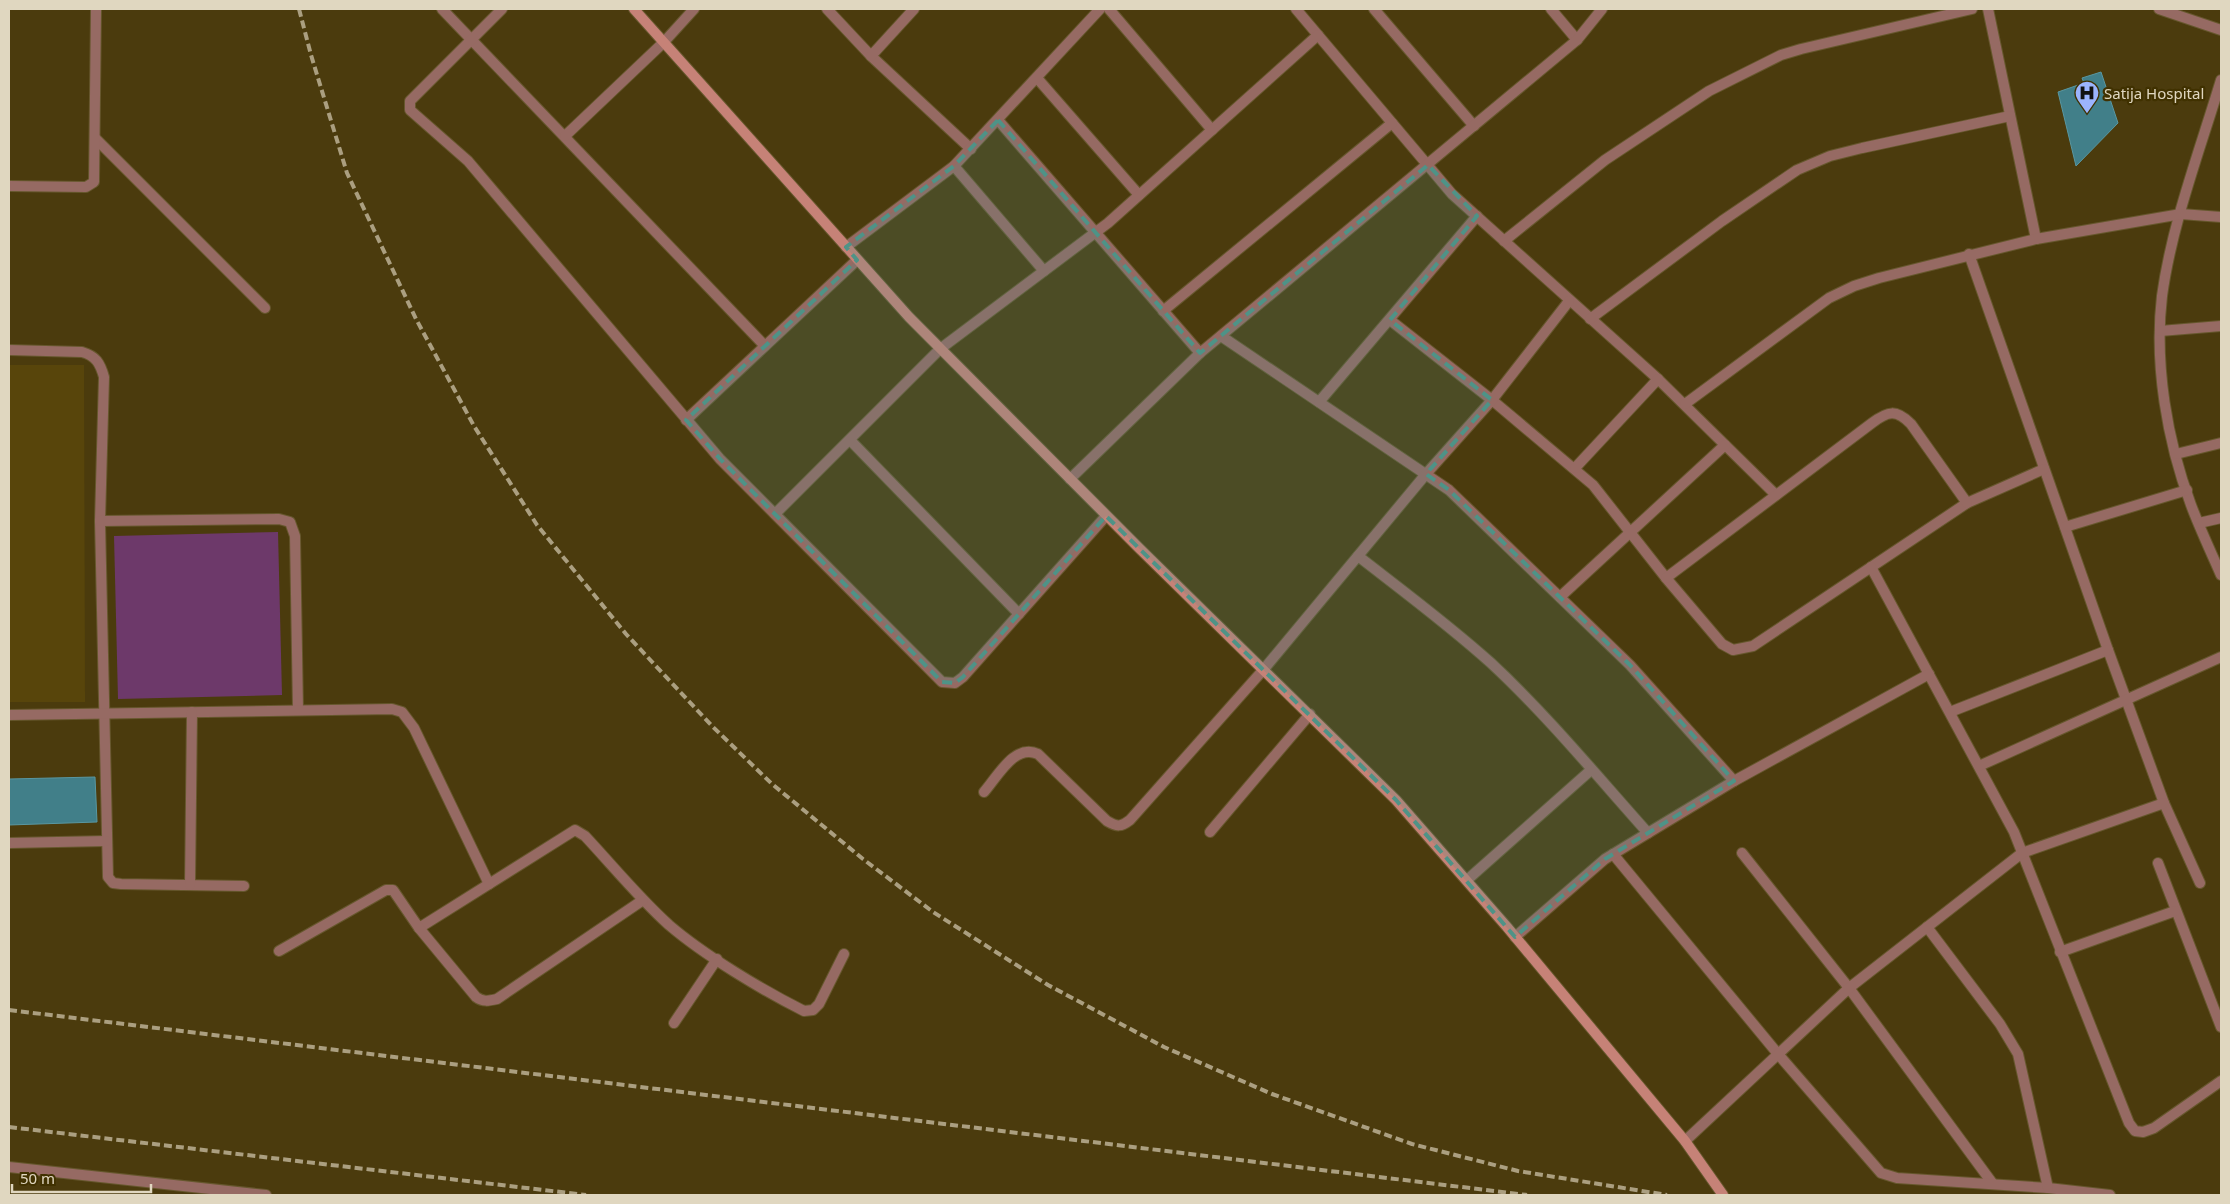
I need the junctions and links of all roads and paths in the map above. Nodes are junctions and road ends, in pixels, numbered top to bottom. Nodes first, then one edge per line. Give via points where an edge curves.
1 (96, 9) edge
2 (442, 9) edge
3 (502, 9) edge
4 (634, 9) edge
5 (694, 9) edge
6 (827, 9) edge
7 (914, 9) edge
8 (1100, 9) edge
9 (1109, 9) edge
10 (1296, 9) edge
11 (1374, 9) edge
12 (1551, 9) edge
13 (1602, 9) edge
14 (1972, 9) edge
15 (1988, 9) edge
16 (2159, 9) edge
17 (2221, 30) edge
18 (1318, 35) junction
19 (472, 40) junction
20 (1576, 40) junction
21 (664, 42) junction
22 (871, 56) junction
23 (1036, 78) junction
24 (2221, 80) edge
25 (2010, 116) junction
26 (998, 120) junction
27 (1392, 123) junction
28 (1474, 126) junction
29 (1212, 130) junction
30 (565, 136) junction
31 (95, 138) junction
32 (970, 149) junction
33 (1428, 165) junction
34 (954, 166) junction
35 (9, 186) edge
36 (1140, 195) junction
37 (2181, 214) junction
38 (1477, 216) junction
39 (2221, 217) edge
40 (1095, 233) junction
41 (2036, 239) junction
42 (1504, 241) junction
43 (846, 247) junction
44 (1969, 254) junction
45 (857, 260) junction
46 (1044, 271) junction
47 (1569, 301) junction
48 (265, 308) dead end
49 (1163, 310) junction
50 (1590, 319) junction
51 (1390, 320) junction
52 (2221, 326) edge
53 (2160, 331) junction
54 (1221, 336) junction
55 (765, 346) junction
56 (9, 350) edge
57 (940, 350) junction
58 (1200, 353) junction
59 (1658, 379) junction
60 (1492, 400) junction
61 (1319, 402) junction
62 (1684, 404) junction
63 (686, 420) junction
64 (850, 440) junction
65 (2221, 443) edge
66 (1725, 445) junction
67 (2176, 454) junction
68 (1575, 468) junction
69 (2044, 469) junction
70 (1426, 474) junction
71 (1070, 480) junction
72 (2187, 490) junction
73 (1776, 495) junction
74 (1967, 503) junction
75 (776, 514) junction
76 (1106, 516) junction
77 (2221, 518) edge
78 (100, 521) junction
79 (2199, 523) junction
80 (2065, 527) junction
81 (1631, 531) junction
82 (1358, 556) junction
83 (1870, 566) junction
84 (2221, 575) edge
85 (1666, 578) junction
86 (1560, 597) junction
87 (1019, 614) junction
88 (2108, 650) junction
89 (2221, 657) edge
90 (1264, 669) junction
91 (1929, 674) junction
92 (2128, 701) junction
93 (298, 710) junction
94 (192, 712) junction
95 (1950, 712) junction
96 (104, 713) junction
97 (1310, 714) junction
98 (9, 715) edge
99 (1979, 766) junction
100 (1591, 770) junction
101 (1734, 782) junction
102 (984, 792) dead end
103 (2164, 803) junction
104 (1210, 832) dead end
105 (1648, 833) junction
106 (106, 841) junction
107 (9, 843) edge
108 (1742, 853) dead end
109 (2022, 853) junction
110 (1613, 854) junction
111 (2158, 863) dead end
112 (1467, 880) junction
113 (2200, 883) dead end
114 (489, 884) junction
115 (190, 885) junction
116 (244, 886) dead end
117 (643, 900) junction
118 (2175, 911) junction
119 (1927, 927) junction
120 (419, 928) junction
121 (1515, 936) junction
122 (279, 951) dead end
123 (2060, 952) junction
124 (844, 954) dead end
125 (717, 959) junction
126 (1849, 988) junction
127 (674, 1023) dead end
128 (2221, 1027) edge
129 (1778, 1054) junction
130 (2221, 1081) edge
131 (1686, 1141) junction
132 (9, 1167) edge
133 (1993, 1184) junction
134 (2048, 1188) junction
135 (266, 1195) edge
136 (1723, 1195) edge
137 (2110, 1195) edge

1 - 31 street
2 - 19 street
3 - 19 street
4 - 21 street
5 - 21 street
6 - 22 street
7 - 22 street
8 - 23 street
9 - 29 street
10 - 18 street
11 - 28 street
12 - 20 street
13 - 20 street
14 - 42 street via 1801,49 1760,64 1710,91 1605,160
15 - 25 street
16 - 17 street
18 - 27 street
18 - 29 street
19 - 30 street
19 - 63 street via 410,101 410,110 468,161
20 - 28 street
21 - 30 street
21 - 43 street
22 - 32 street
23 - 26 street
23 - 36 street
24 - 37 street
25 - 41 street
25 - 50 street via 1830,156 1797,170
26 - 32 street
26 - 40 street
27 - 33 street
27 - 49 street
28 - 33 street
29 - 36 street
30 - 55 street
31 - 35 street via 94,182 90,186
31 - 48 street
32 - 34 street
33 - 38 street via 1452,194
33 - 54 street
34 - 43 street
34 - 46 street
36 - 40 street
37 - 39 street
37 - 41 street
37 - 53 street via 2167,270
38 - 42 street
38 - 51 street
40 - 46 street
40 - 49 street
41 - 44 street
42 - 47 street
43 - 45 street
44 - 62 street via 1878,278 1829,298
44 - 69 street
45 - 55 street
45 - 57 street
46 - 57 street
47 - 50 street
47 - 60 street
49 - 58 street
50 - 59 street
51 - 60 street
51 - 61 street
52 - 53 street
53 - 67 street via 2164,395
54 - 58 street
54 - 61 street
55 - 63 street
56 - 78 street via 82,352 93,355 100,365 104,377
57 - 64 street
57 - 71 street
58 - 71 street
59 - 62 street
59 - 68 street
60 - 68 street
60 - 70 street
61 - 70 street
62 - 66 street
63 - 75 street
64 - 75 street
64 - 87 street
65 - 67 street
66 - 73 street
66 - 81 street
67 - 72 street
68 - 81 street
69 - 74 street
69 - 80 street
70 - 82 street
70 - 86 street via 1449,490
71 - 76 street
72 - 79 street
72 - 80 street
73 - 74 street via 1883,415 1892,413 1902,415 1911,424
73 - 85 street
74 - 83 street
75 - 87 street via 942,682 955,683 963,677
76 - 87 street
76 - 90 street
77 - 79 street
78 - 93 street via 279,519 290,522 295,536
78 - 96 street
79 - 84 street
80 - 88 street
81 - 85 street
81 - 86 street
82 - 90 street
82 - 100 street via 1492,664
83 - 85 street via 1753,646 1733,650 1722,644
83 - 91 street
86 - 101 street via 1630,665
88 - 92 street
88 - 95 street
89 - 92 street
90 - 97 street
90 - 102 street via 1124,825 1116,826 1107,821 1038,754 1031,751 1017,754
91 - 95 street
91 - 101 street
92 - 99 street
92 - 103 street
93 - 94 street
93 - 114 street via 392,709 402,712 414,728
94 - 96 street
94 - 115 street
95 - 99 street
96 - 98 street
96 - 106 street
97 - 104 street
97 - 112 street via 1396,800
99 - 109 street
100 - 105 street
100 - 112 street
101 - 105 street
103 - 109 street
103 - 113 street
105 - 110 street
106 - 107 street
106 - 115 street via 108,877 114,882
108 - 126 street
109 - 119 street
109 - 123 street
110 - 121 street
110 - 129 street
111 - 118 street
112 - 121 street
114 - 117 street via 575,830 585,836
114 - 120 street
115 - 116 street
117 - 120 street via 497,999 488,1001 476,997
117 - 125 street via 676,930
118 - 123 street
118 - 128 street
119 - 126 street
119 - 134 street via 2000,1024 2018,1054
120 - 122 street via 398,895 393,890 386,890
121 - 131 street
123 - 130 street via 2135,1131 2154,1128
124 - 125 street via 819,1004 813,1010 804,1011
125 - 127 street
126 - 129 street
126 - 133 street
129 - 131 street
129 - 133 street via 1880,1173 1897,1178
131 - 136 street
132 - 135 street
133 - 134 street
134 - 137 street

